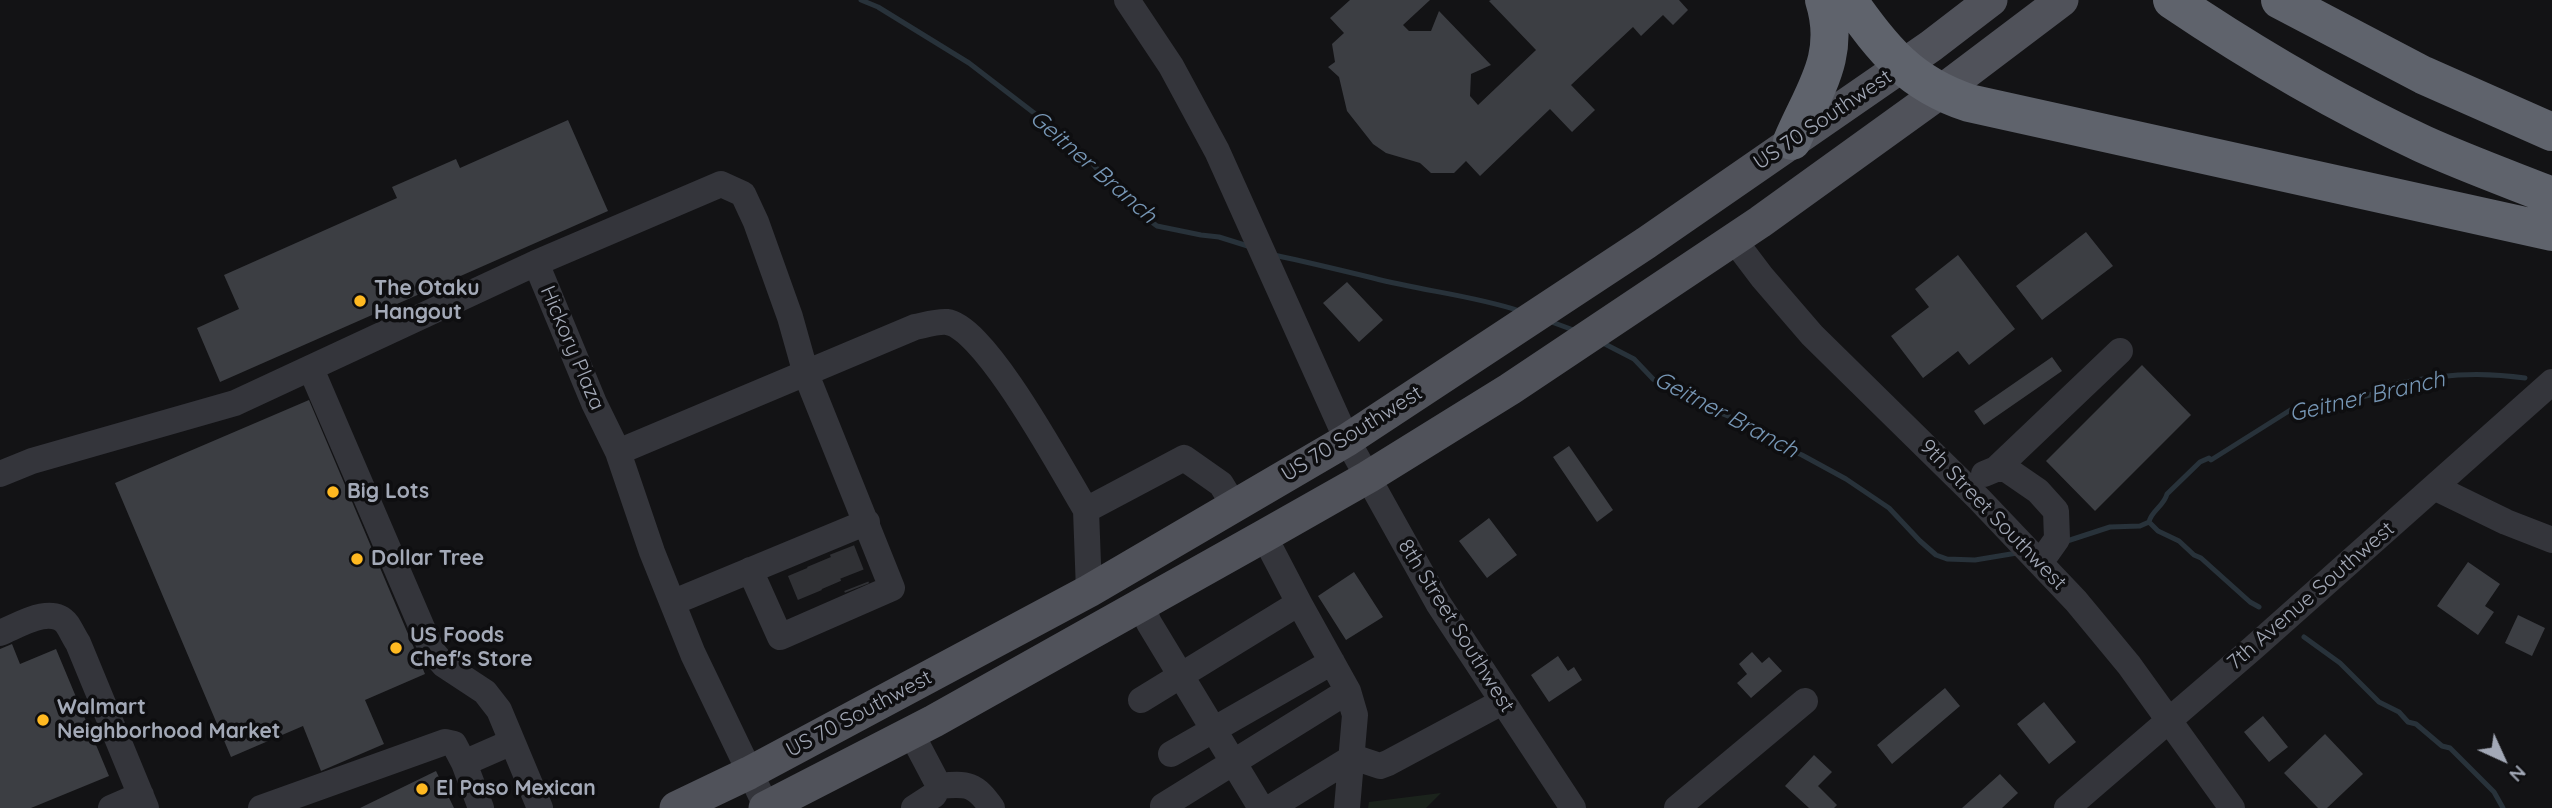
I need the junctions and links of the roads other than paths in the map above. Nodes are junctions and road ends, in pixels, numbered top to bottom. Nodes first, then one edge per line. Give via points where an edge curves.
1 (1127, 0) edge
2 (1824, 0) edge
3 (1848, 0) edge
4 (1991, 0) edge
5 (2172, 0) edge
6 (2280, 0) edge
7 (2054, 6) edge
8 (1902, 66) junction
9 (1940, 93) junction
10 (2552, 132) edge
11 (1792, 141) junction
12 (2552, 196) edge
13 (2552, 232) edge
14 (1734, 240) junction
15 (536, 263) junction
16 (2120, 351) dead end
17 (311, 369) junction
18 (806, 374) junction
19 (2552, 382) edge
20 (1346, 440) junction
21 (618, 452) junction
22 (1996, 469) junction
23 (0, 474) edge
24 (1368, 477) junction
25 (1963, 483) junction
26 (2434, 487) junction
27 (1235, 507) junction
28 (1086, 510) junction
29 (867, 522) junction
30 (1264, 536) junction
31 (2552, 540) edge
32 (2040, 564) junction
33 (750, 570) junction
34 (1089, 592) junction
35 (674, 602) junction
36 (1299, 603) junction
37 (1141, 604) junction
38 (0, 633) edge
39 (1332, 662) junction
40 (1181, 676) junction
41 (1348, 691) junction
42 (1141, 700) dead end
43 (1805, 701) dead end
44 (1502, 702) junction
45 (2169, 720) junction
46 (1213, 729) junction
47 (911, 733) junction
48 (512, 741) junction
49 (1171, 754) dead end
50 (1353, 757) junction
51 (1233, 762) junction
52 (464, 763) junction
53 (749, 772) junction
54 (939, 786) junction
55 (316, 799) edge
56 (144, 802) edge
57 (1163, 806) dead end
58 (265, 807) edge
59 (111, 808) edge
60 (481, 808) edge
61 (540, 808) edge
62 (676, 808) edge
63 (766, 808) edge
64 (914, 808) edge
65 (992, 808) edge
66 (1261, 808) edge
67 (1270, 808) edge
68 (1347, 808) edge
69 (1573, 808) edge
70 (1677, 808) edge
71 (2067, 808) edge
72 (2232, 808) edge

1 - 20 street, 8th Street Southwest via 1171,66 1217,151
2 - 11 highway via 1830,24 1829,52
3 - 8 highway
4 - 8 main road, US 70 Southwest
5 - 12 highway via 2353,110
6 - 10 highway via 2423,75
7 - 9 main road, US 70 Southwest
8 - 9 highway
8 - 11 main road, US 70 Southwest
9 - 13 highway
9 - 14 main road, US 70 Southwest
11 - 20 main road, US 70 Southwest
14 - 24 main road, US 70 Southwest
14 - 25 street, 9th Street Southwest via 1812,335
15 - 17 street, Hickory Plaza
15 - 18 street via 721,184 743,194 756,222
15 - 21 street, Hickory Plaza
16 - 22 street
17 - 23 street, Hickory Plaza via 235,403
17 - 48 street via 432,651 444,665 485,692 499,710
18 - 21 street
18 - 28 street via 915,327 948,322 969,334 997,366
18 - 29 street
19 - 26 street, 7th Avenue Southwest
20 - 24 street, 8th Street Southwest
20 - 27 main road, US 70 Southwest
21 - 35 street, Hickory Plaza
22 - 25 street
22 - 32 street via 2006,469 2038,491 2056,511 2057,540
24 - 30 main road, US 70 Southwest
24 - 44 street, 8th Street Southwest via 1438,603
25 - 32 street, 9th Street Southwest
26 - 31 street
26 - 45 street, 7th Avenue Southwest
27 - 28 street via 1221,484 1184,458
27 - 34 main road, US 70 Southwest
28 - 34 street
29 - 33 street via 817,552
29 - 33 street via 892,588 838,604 780,637
30 - 36 street
30 - 37 main road, US 70 Southwest
32 - 45 street, 9th Street Southwest via 2129,665
33 - 35 street
34 - 53 main road, US 70 Southwest
35 - 53 street, Hickory Plaza via 693,654
36 - 39 street
36 - 40 street
37 - 40 street
37 - 47 main road, US 70 Southwest
38 - 56 street via 49,615 66,622
39 - 41 street
39 - 46 street
40 - 42 street
40 - 46 street
41 - 50 street via 1356,721
41 - 51 street
43 - 70 street
44 - 50 street via 1380,766
44 - 69 street, 8th Street Southwest
45 - 71 street, 7th Avenue Southwest
45 - 72 street, 9th Street Southwest
46 - 49 street
46 - 51 street
47 - 54 street
47 - 63 main road, US 70 Southwest
48 - 52 street
48 - 61 street
50 - 67 street
50 - 68 street
51 - 57 street
51 - 66 street
52 - 55 street via 454,744 445,742
52 - 60 street
53 - 62 main road, US 70 Southwest
53 - 63 street, Hickory Plaza
54 - 64 street
54 - 65 street via 971,786
55 - 58 street
56 - 59 street

